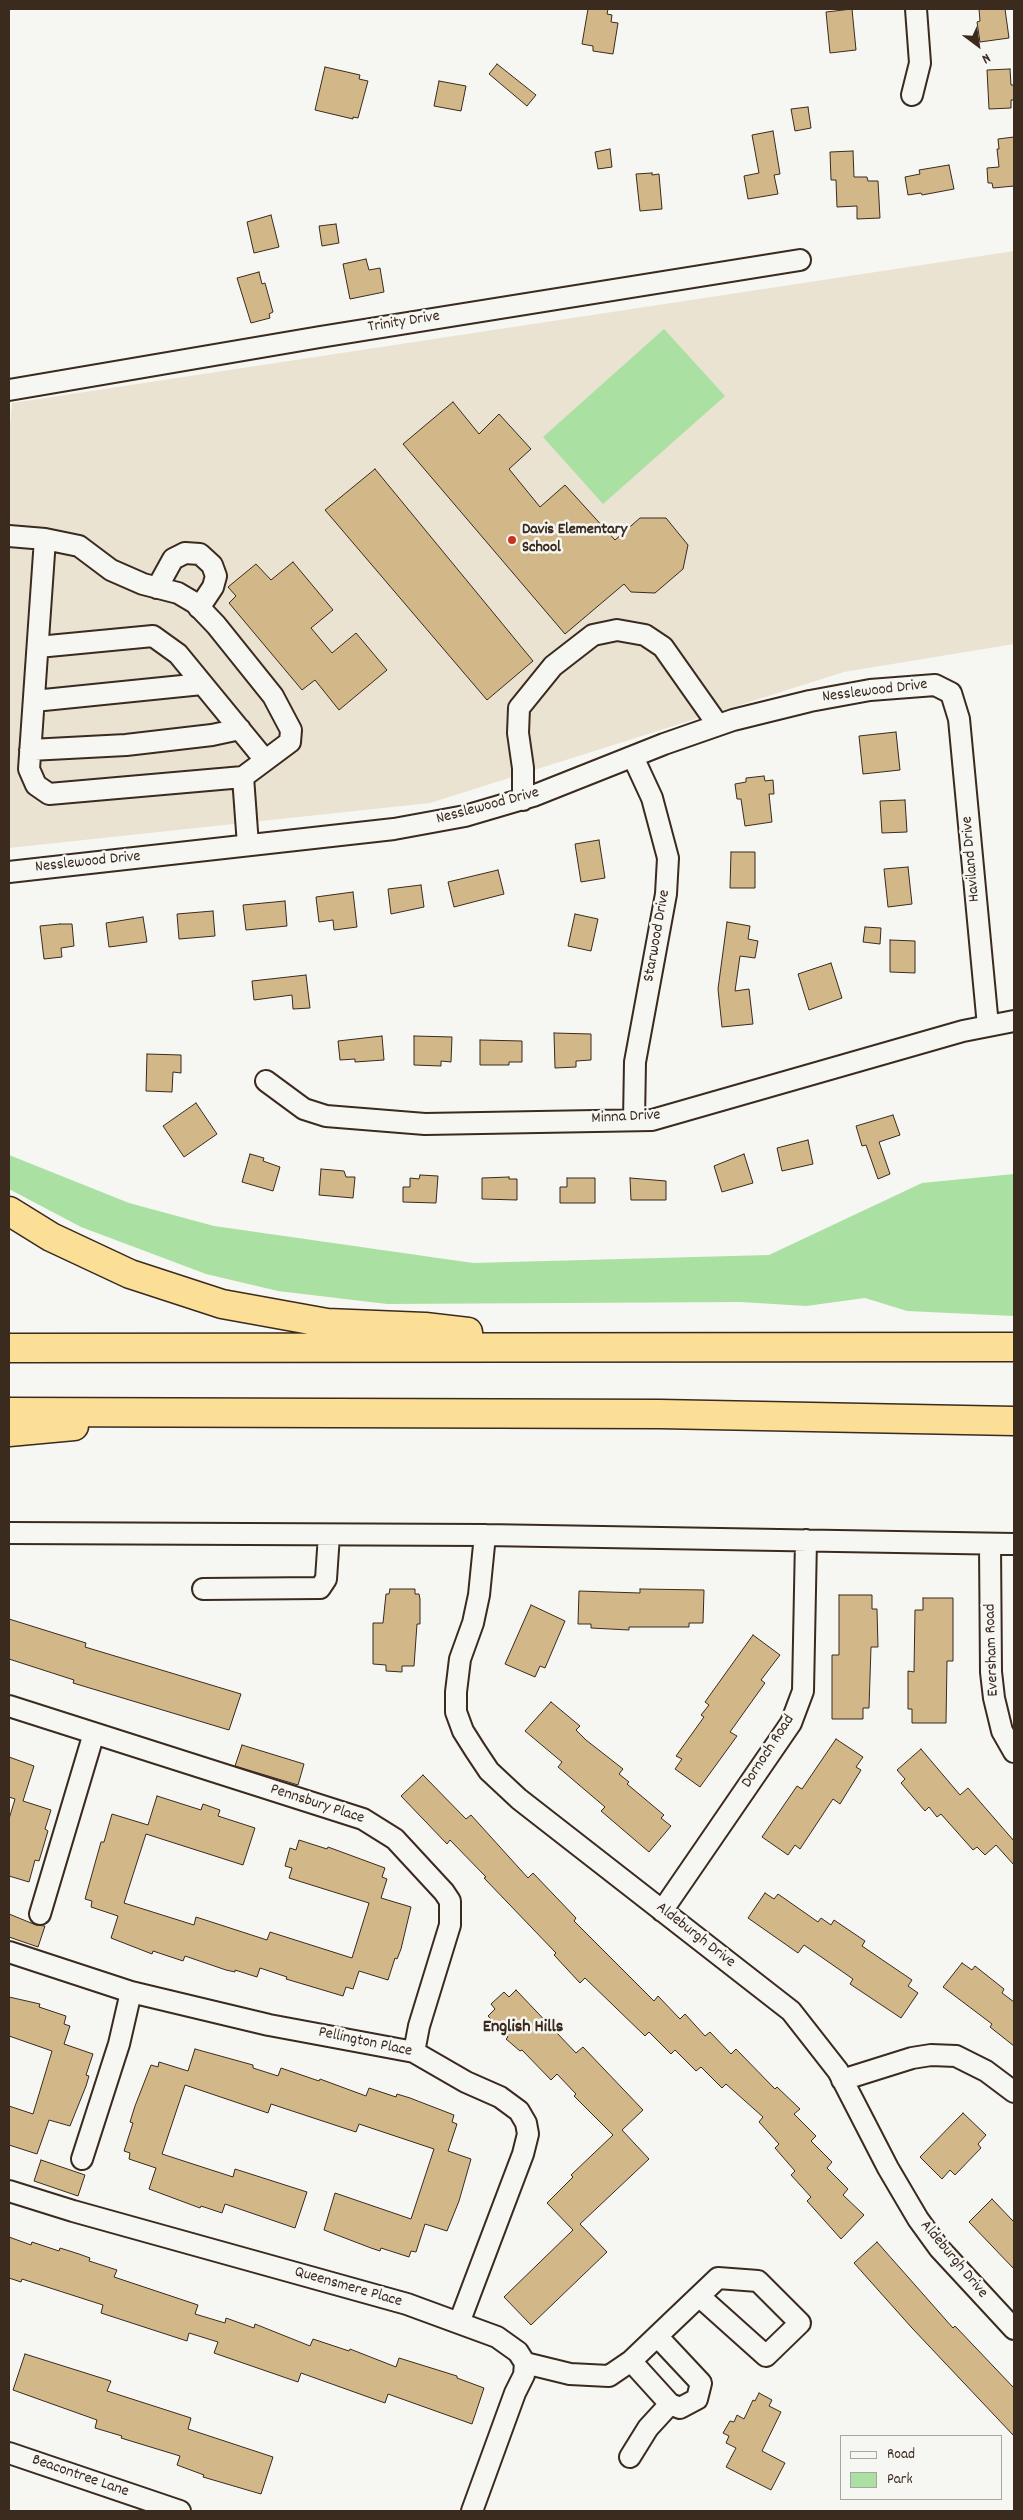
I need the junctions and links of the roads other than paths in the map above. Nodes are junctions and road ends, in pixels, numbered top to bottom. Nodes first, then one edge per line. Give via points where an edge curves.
1 (916, 9) edge
2 (912, 95) dead end
3 (800, 260) dead end
4 (9, 390) edge
5 (9, 536) edge
6 (45, 539) junction
7 (157, 588) junction
8 (199, 608) junction
9 (38, 647) junction
10 (202, 684) junction
11 (951, 693) joint
12 (34, 701) junction
13 (718, 725) junction
14 (240, 729) junction
15 (30, 750) junction
16 (633, 757) junction
17 (265, 760) junction
18 (243, 777) junction
19 (523, 800) junction
20 (248, 845) junction
21 (9, 872) edge
22 (1014, 1021) edge
23 (988, 1026) junction
24 (266, 1080) dead end
25 (634, 1120) junction
26 (9, 1211) edge
27 (599, 1347) junction
28 (1014, 1347) edge
29 (9, 1348) edge
30 (9, 1412) edge
31 (192, 1412) junction
32 (1014, 1421) edge
33 (9, 1432) edge
34 (9, 1533) edge
35 (329, 1534) junction
36 (485, 1536) junction
37 (806, 1540) junction
38 (990, 1544) junction
39 (1014, 1544) edge
40 (204, 1589) dead end
41 (9, 1706) edge
42 (94, 1733) junction
43 (1014, 1752) edge
44 (662, 1911) junction
45 (40, 1914) dead end
46 (9, 1952) edge
47 (131, 1992) junction
48 (414, 2052) junction
49 (842, 2080) junction
50 (1014, 2092) edge
51 (82, 2159) dead end
52 (9, 2190) edge
53 (699, 2296) junction
54 (459, 2323) junction
55 (1014, 2329) edge
56 (657, 2336) junction
57 (630, 2361) junction
58 (525, 2363) junction
59 (670, 2404) junction
60 (9, 2453) edge
61 (630, 2457) dead end
62 (180, 2511) edge
63 (472, 2511) edge

1 - 2 street via 920,63
3 - 4 street, Trinity Drive
5 - 6 street
6 - 7 street via 79,546 111,570
6 - 9 street
7 - 8 street via 178,593
7 - 8 street via 173,559 185,553 200,554 212,565 216,576 213,587
8 - 17 street via 272,696 291,730 290,742
9 - 10 street via 153,636 178,654
9 - 12 street
10 - 12 street
10 - 14 street
11 - 13 street, Nesslewood Drive via 935,685 870,690 774,709
11 - 23 street, Haviland Drive via 959,719
12 - 15 street
13 - 16 street, Nesslewood Drive
13 - 19 street via 663,647 645,635 616,630 594,635 552,666 519,708
14 - 15 street via 126,745
14 - 17 street
15 - 18 street via 29,769 36,785 49,794
16 - 19 street, Nesslewood Drive
16 - 25 street, Starwood Drive via 652,798 668,858 666,894 635,1062
17 - 18 street
18 - 20 street
19 - 20 street, Nesslewood Drive via 465,816 394,829
20 - 21 street, Nesslewood Drive
22 - 23 street, Minna Drive
23 - 25 street, Minna Drive via 680,1113 652,1120
24 - 25 street, Minna Drive via 304,1110 326,1116 425,1124
26 - 27 highway via 51,1237 130,1274 245,1309 327,1323 425,1327
27 - 28 highway
27 - 29 highway
30 - 31 highway
31 - 32 highway via 650,1414
31 - 33 highway
34 - 35 street
35 - 36 street
35 - 40 street via 326,1579 320,1588
36 - 37 street
36 - 44 street, Aldeburgh Drive via 479,1595 460,1659 456,1692 456,1712 463,1730 489,1771 519,1799
37 - 38 street
37 - 44 street, Dornoch Road via 803,1692 791,1724
38 - 39 street
38 - 43 street, Eversham Road via 991,1672 1002,1731
41 - 42 street, Pennsbury Place
42 - 45 street
42 - 48 street, Pennsbury Place via 363,1819 395,1839 450,1901 450,1925
44 - 49 street, Aldeburgh Drive via 790,2011
46 - 47 street, Pellington Place
47 - 48 street, Pellington Place via 269,2025
47 - 51 street via 119,2044
48 - 54 street, Pellington Place via 500,2097 519,2111 528,2134
49 - 50 street via 912,2058 956,2056 986,2071
49 - 55 street, Aldeburgh Drive via 918,2219 939,2248
52 - 54 street, Queensmere Place via 73,2211 407,2304
53 - 53 street via 718,2278 758,2281 800,2323 766,2356
53 - 56 street
54 - 58 street, Queensmere Place via 496,2337 518,2352
56 - 57 street
56 - 59 street via 701,2383 697,2398 680,2408
57 - 58 street via 610,2376 570,2374
57 - 59 street
58 - 63 street via 524,2375
59 - 61 street via 648,2428
60 - 62 street, Beacontree Lane

